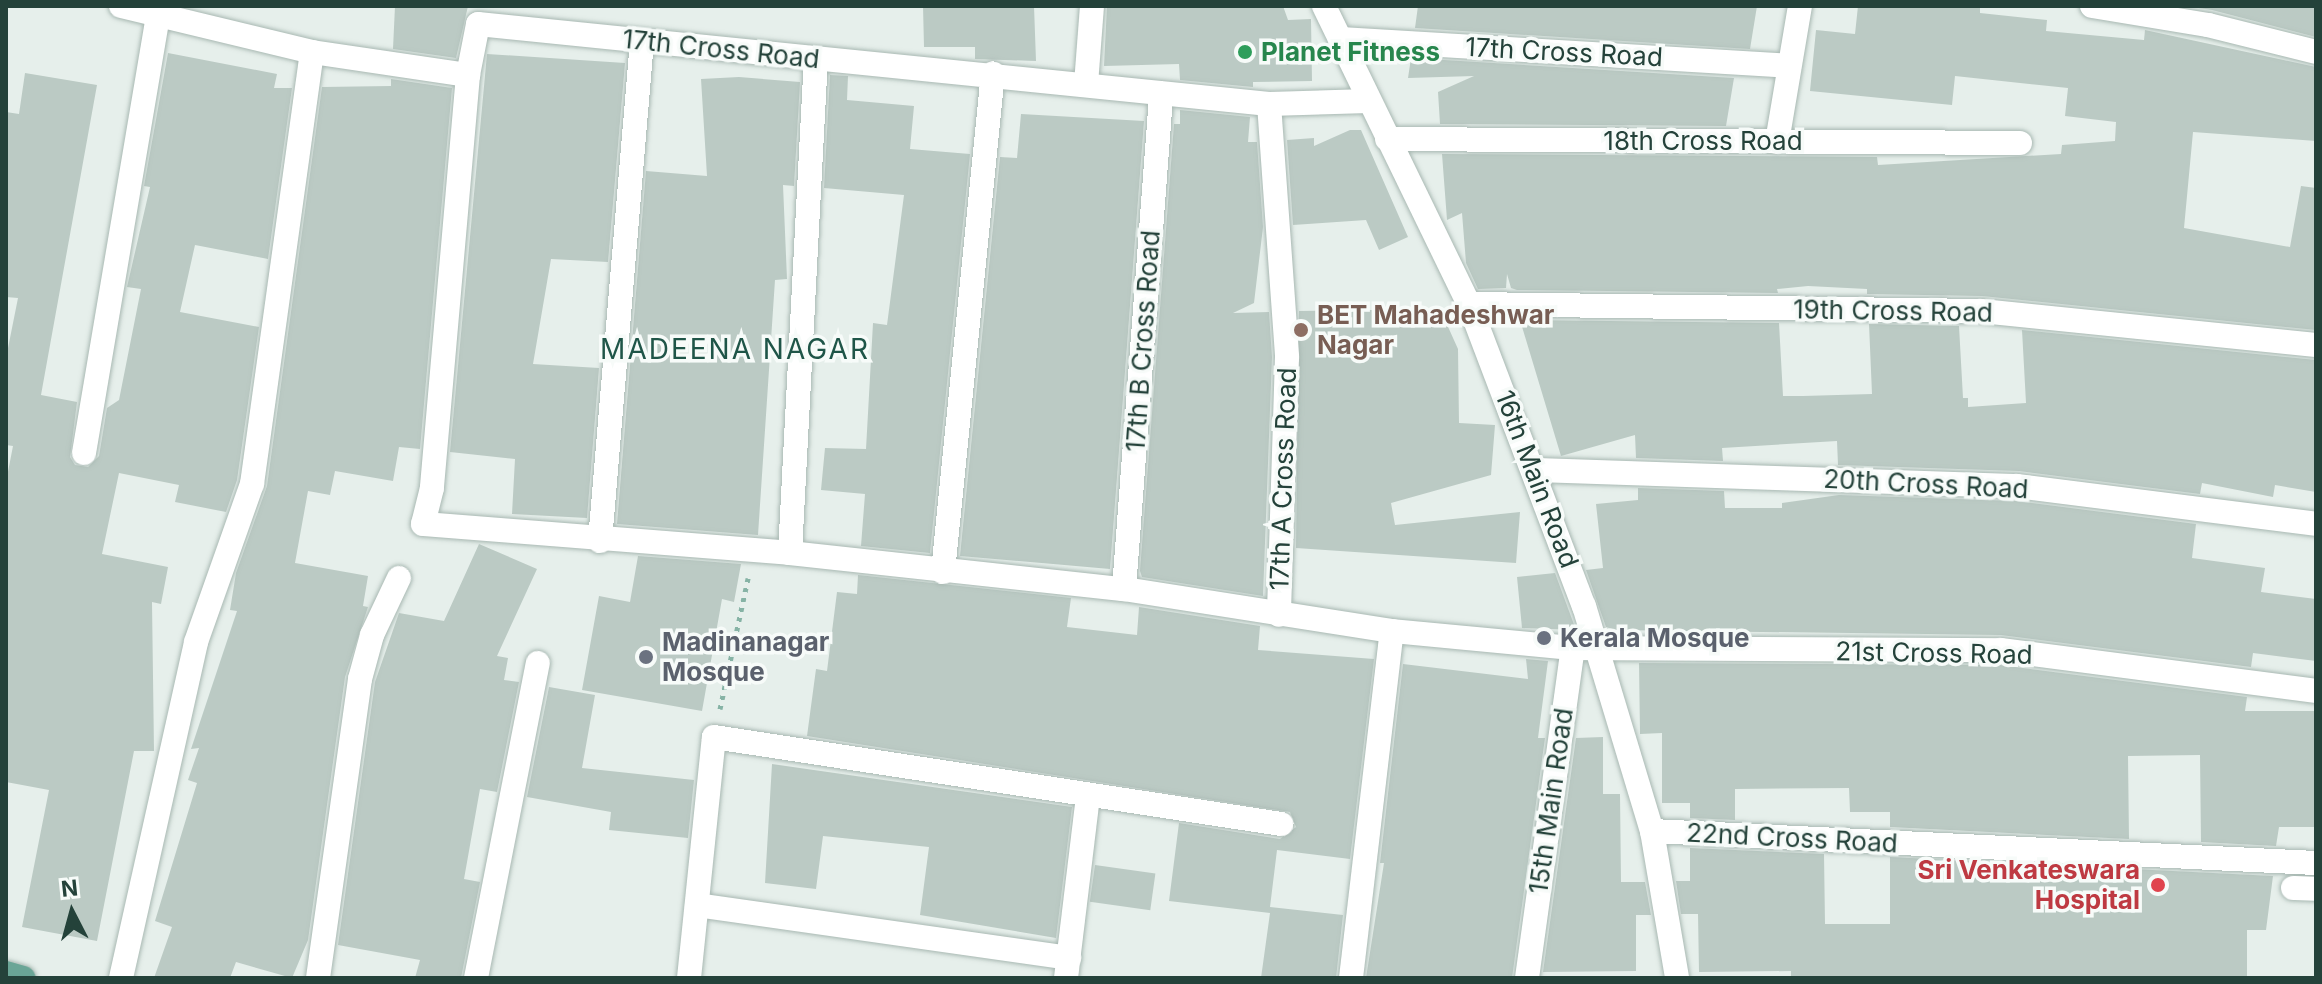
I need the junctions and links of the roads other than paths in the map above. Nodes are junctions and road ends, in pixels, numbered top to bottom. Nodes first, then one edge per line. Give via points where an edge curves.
1 (121, 6) edge
2 (1092, 6) edge
3 (1324, 6) edge
4 (1800, 6) edge
5 (2092, 6) edge
6 (158, 15) junction
7 (1340, 39) junction
8 (642, 41) junction
9 (312, 52) junction
10 (2316, 52) edge
11 (816, 59) junction
12 (1789, 66) junction
13 (993, 73) junction
14 (468, 75) junction
15 (1086, 84) junction
16 (1161, 93) junction
17 (1369, 101) junction
18 (1269, 104) junction
19 (1387, 139) junction
20 (1777, 142) junction
21 (2020, 143) dead end
22 (1469, 304) junction
23 (2316, 345) edge
24 (84, 453) dead end
25 (1534, 470) junction
26 (2316, 524) edge
27 (600, 541) junction
28 (790, 553) junction
29 (943, 572) junction
30 (399, 578) dead end
31 (1124, 589) junction
32 (1279, 615) junction
33 (1392, 631) junction
34 (1585, 650) junction
35 (538, 663) dead end
36 (2316, 691) edge
37 (1088, 796) junction
38 (1281, 824) dead end
39 (1652, 831) junction
40 (2316, 863) edge
41 (697, 905) junction
42 (1067, 968) edge
43 (6, 973) edge
44 (23, 978) edge
45 (121, 978) edge
46 (318, 978) edge
47 (476, 978) edge
48 (689, 978) edge
49 (1351, 978) edge
50 (1527, 978) edge
51 (1677, 978) edge

1 - 6 street
2 - 15 street
3 - 7 street, 16th Main Road
4 - 12 street
5 - 10 street via 2208,25
6 - 9 street
6 - 24 street
7 - 12 street, 17th Cross Road
7 - 17 street, 16th Main Road
8 - 11 street, 17th Cross Road
8 - 14 street, 17th Cross Road via 478,24
8 - 27 street
9 - 14 street
9 - 45 street via 252,484 196,642
11 - 13 street, 17th Cross Road
11 - 28 street
12 - 20 street
13 - 15 street, 17th Cross Road
13 - 29 street
14 - 27 street, 21st Cross Road via 432,488 423,524
15 - 16 street, 17th Cross Road
16 - 18 street, 17th Cross Road
16 - 31 street, 17th B Cross Road
17 - 18 street, 17th Cross Road
17 - 19 street, 16th Main Road
18 - 32 street, 17th A Cross Road via 1287,357
19 - 20 street, 18th Cross Road
19 - 22 street, 16th Main Road
20 - 21 street, 18th Cross Road
22 - 23 street, 19th Cross Road via 1981,311
22 - 25 street, 16th Main Road
25 - 26 street, 20th Cross Road via 2017,486
25 - 34 street, 16th Main Road
27 - 28 street, 21st Cross Road
28 - 29 street, 21st Cross Road
29 - 31 street, 21st Cross Road
30 - 46 street via 372,635 360,679
31 - 32 street, 21st Cross Road
32 - 33 street, 21st Cross Road
33 - 34 street, 21st Cross Road
33 - 49 street
34 - 36 street, 21st Cross Road via 2001,650
34 - 39 street, 16th Main Road
34 - 50 street, 15th Main Road
35 - 47 street
37 - 38 street
37 - 41 street via 714,737
37 - 42 street
39 - 40 street, 22nd Cross Road
39 - 51 street, 16th Main Road
41 - 42 street
41 - 48 street
43 - 44 main road

